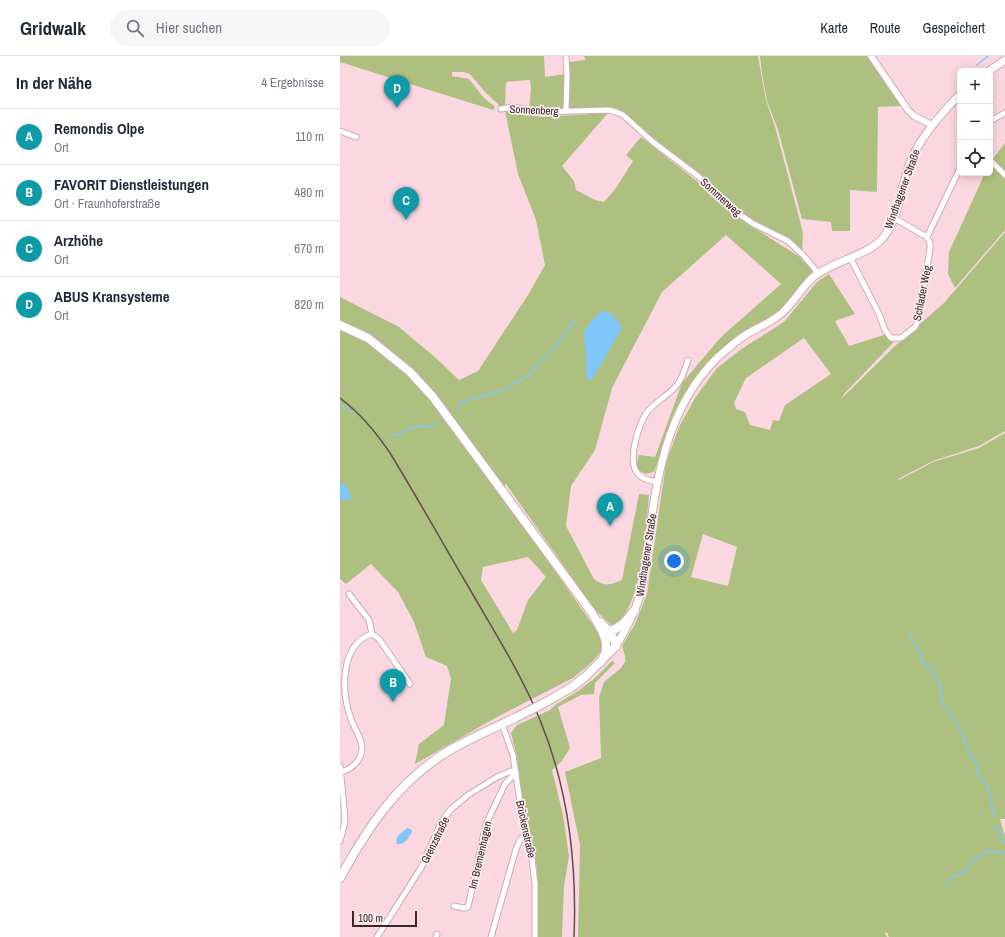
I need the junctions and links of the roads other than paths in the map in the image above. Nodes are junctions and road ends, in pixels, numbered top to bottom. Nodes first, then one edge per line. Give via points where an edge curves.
1 (566, 56) edge
2 (871, 56) edge
3 (1005, 60) edge
4 (993, 68) edge
5 (957, 97) edge
6 (501, 109) dead end
7 (566, 111) junction
8 (1005, 113) edge
9 (625, 117) joint
10 (993, 119) edge
11 (932, 125) junction
12 (340, 131) edge
13 (356, 137) dead end
14 (993, 163) edge
15 (957, 174) edge
16 (1005, 175) edge
17 (894, 218) junction
18 (927, 237) junction
19 (850, 257) junction
20 (818, 273) junction
21 (340, 325) edge
22 (688, 360) dead end
23 (657, 482) junction
24 (349, 594) dead end
25 (635, 610) junction
26 (606, 633) junction
27 (372, 634) junction
28 (616, 646) junction
29 (601, 662) junction
30 (410, 684) dead end
31 (502, 724) junction
32 (341, 769) edge
33 (516, 772) junction
34 (525, 835) junction
35 (340, 841) edge
36 (340, 878) edge
37 (454, 906) dead end
38 (377, 937) edge
39 (491, 937) edge
40 (535, 937) edge

1 - 7 street, Sonnenberg
2 - 11 street via 908,110
3 - 4 main road
5 - 11 main road, Windhagener Straße
6 - 7 street, Sonnenberg via 512,107 541,112
7 - 9 street, Sonnenberg via 609,110
8 - 10 street
9 - 20 street, Sommerweg via 698,176 738,213 788,241
11 - 17 main road, Windhagener Straße via 911,159
12 - 13 street
14 - 16 street
15 - 18 street
17 - 18 street
17 - 19 main road, Windhagener Straße via 882,239 867,250
18 - 19 street, Schlader Weg via 930,248 918,321 902,338 891,338 885,330
19 - 20 main road, Windhagener Straße
20 - 23 main road, Windhagener Straße via 783,312 735,343 699,379 672,426
21 - 26 main road via 368,338 410,372 433,397
22 - 23 street via 677,386 648,411 636,440 633,461 635,471 644,478
23 - 25 main road, Windhagener Straße via 643,584
24 - 27 street via 369,620
25 - 26 main road via 621,626
25 - 28 main road, Windhagener Straße
26 - 28 main road
26 - 29 main road via 607,651
27 - 30 street via 379,639
27 - 32 street via 365,636 353,646 344,668 346,704 362,750 352,767
28 - 29 main road
29 - 31 main road, bridge via 572,687
31 - 33 street, Brückenstraße via 510,744
31 - 36 main road via 448,751 406,783 370,826
32 - 35 street via 345,818
33 - 34 street, Brückenstraße
33 - 37 street, Im Bremenhagen via 505,784 486,824 468,907
33 - 38 street, Grenzstraße via 510,771 497,777 450,810 441,823 421,868
34 - 39 street via 520,840 514,856
34 - 40 street, Brückenstraße via 532,859 535,884

